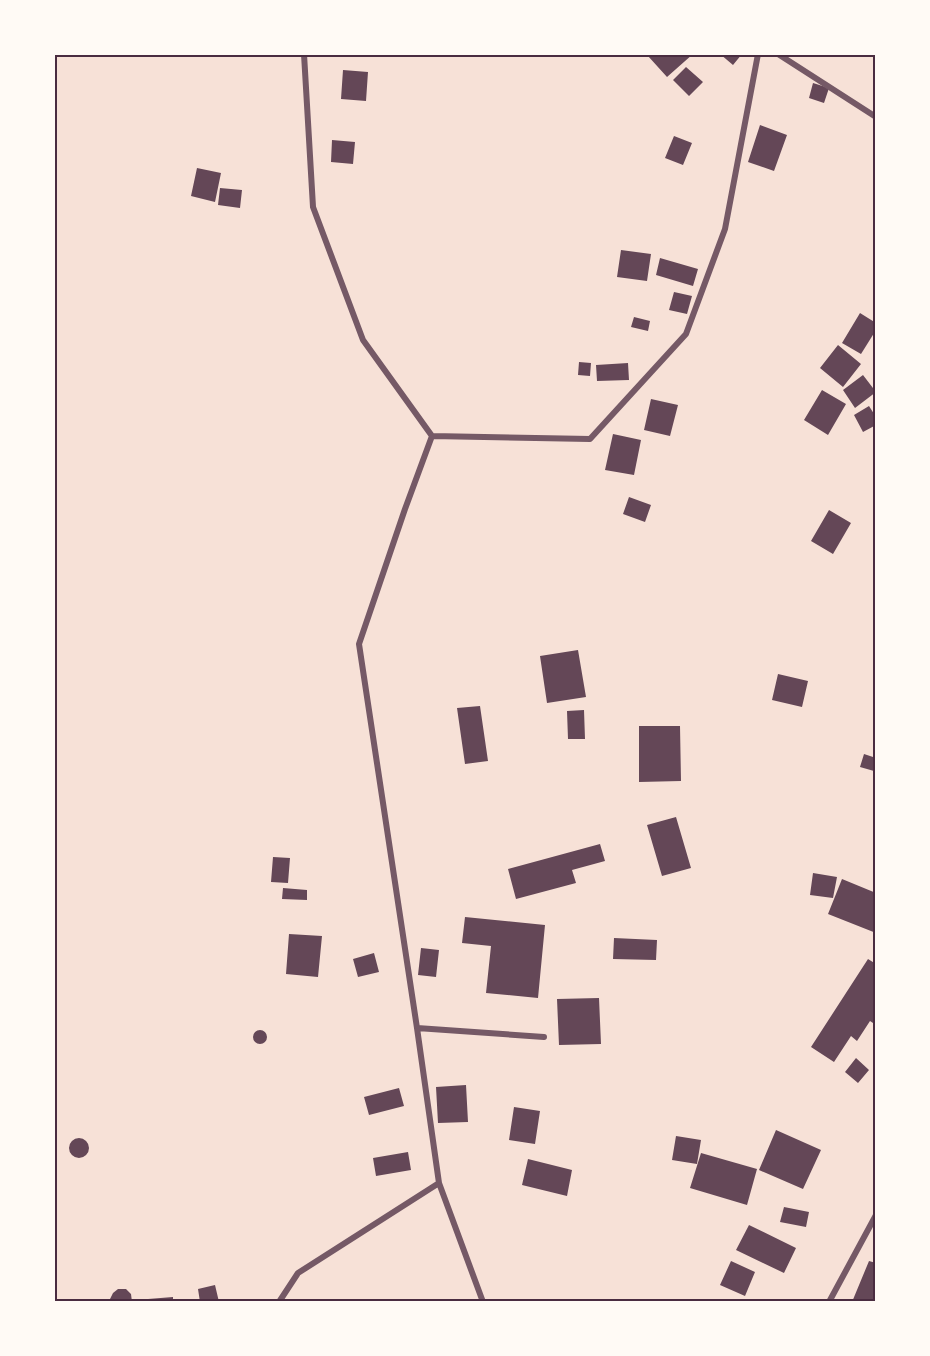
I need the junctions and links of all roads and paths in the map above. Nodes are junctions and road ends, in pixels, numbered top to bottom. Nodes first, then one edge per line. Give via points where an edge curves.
1 (304, 54) edge
2 (758, 54) edge
3 (778, 54) edge
4 (876, 117) edge
5 (432, 436) junction
6 (417, 1028) junction
7 (544, 1037) dead end
8 (439, 1183) junction
9 (876, 1215) edge
10 (279, 1302) edge
11 (483, 1302) edge
12 (829, 1302) edge

1 - 5 street via 313,207 363,340
2 - 5 street via 725,229 686,333 590,439
3 - 4 street
5 - 6 street via 359,644
6 - 7 street
6 - 8 street
8 - 10 street via 298,1273
8 - 11 street
9 - 12 street

